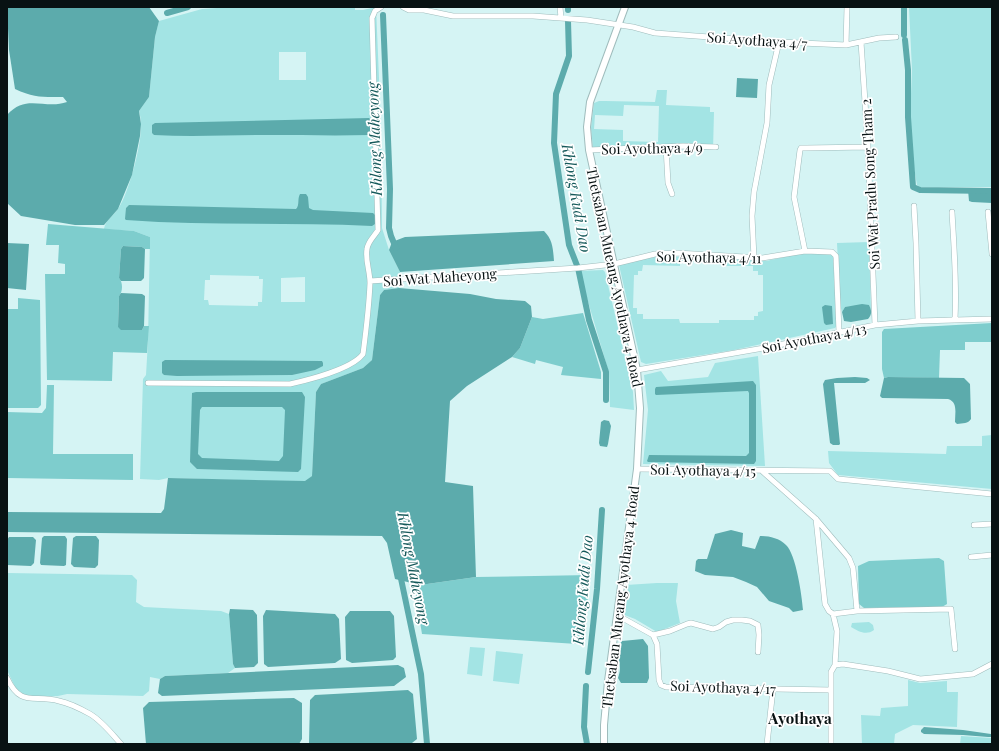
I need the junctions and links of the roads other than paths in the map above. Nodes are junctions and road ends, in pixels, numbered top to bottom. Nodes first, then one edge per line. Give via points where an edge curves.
1 (381, 7) edge
2 (403, 7) edge
3 (560, 7) edge
4 (625, 7) edge
5 (846, 7) edge
6 (560, 18) junction
7 (619, 25) junction
8 (896, 37) dead end
9 (779, 42) junction
10 (861, 42) junction
11 (846, 45) junction
12 (868, 146) junction
13 (666, 147) junction
14 (716, 147) dead end
15 (589, 150) junction
16 (672, 194) dead end
17 (914, 206) dead end
18 (952, 212) dead end
19 (988, 212) dead end
20 (805, 251) junction
21 (992, 254) edge
22 (754, 258) junction
23 (614, 264) junction
24 (370, 281) junction
25 (992, 319) edge
26 (955, 320) junction
27 (918, 321) junction
28 (875, 325) junction
29 (839, 332) junction
30 (637, 370) junction
31 (148, 383) dead end
32 (637, 469) junction
33 (762, 471) junction
34 (992, 494) edge
35 (816, 519) junction
36 (992, 524) edge
37 (974, 525) dead end
38 (992, 555) edge
39 (971, 557) dead end
40 (857, 611) junction
41 (833, 614) junction
42 (617, 615) junction
43 (653, 635) junction
44 (955, 649) dead end
45 (758, 652) dead end
46 (992, 664) edge
47 (835, 665) junction
48 (7, 678) edge
49 (773, 689) junction
50 (831, 690) junction
51 (121, 744) edge
52 (604, 744) edge
53 (767, 744) edge
54 (831, 744) edge

1 - 24 street via 375,10 372,18 378,230 367,248
2 - 6 street, Soi Ayothaya 4/7 via 453,16
3 - 6 street
4 - 7 street, Thetsaban Mueang Ayothaya 4 Road
5 - 11 street
6 - 7 street, Soi Ayothaya 4/7
7 - 9 street, Soi Ayothaya 4/7 via 655,33
7 - 15 street, Thetsaban Mueang Ayothaya 4 Road via 590,102 587,127
8 - 10 street, Soi Ayothaya 4/7
9 - 11 street, Soi Ayothaya 4/7
9 - 22 street via 769,85 767,123 754,192
10 - 11 street, Soi Ayothaya 4/7
10 - 12 street, Soi Wat Pradu Song Tham 2
12 - 20 street via 801,148 794,197
12 - 28 street, Soi Wat Pradu Song Tham 2
13 - 14 street, Soi Ayothaya 4/9
13 - 15 street, Soi Ayothaya 4/9
13 - 16 street via 668,183
15 - 23 street, Thetsaban Mueang Ayothaya 4 Road
17 - 27 street
18 - 26 street via 956,270
19 - 21 street
20 - 22 street, Soi Ayothaya 4/11 via 772,258
20 - 29 street, Soi Ayothaya 4/11 via 832,252 836,256
22 - 23 street, Soi Ayothaya 4/11 via 677,253 655,254
23 - 24 street, Soi Wat Maheyong
23 - 30 street, Thetsaban Mueang Ayothaya 4 Road
24 - 31 street, Soi Wat Maheyong via 363,354 359,360 309,380 290,384
25 - 26 street, Soi Ayothaya 4/13
26 - 27 street, Soi Ayothaya 4/13
27 - 28 street, Soi Ayothaya 4/13
28 - 29 street, Soi Ayothaya 4/13
29 - 30 street, Soi Ayothaya 4/13
30 - 32 street, Thetsaban Mueang Ayothaya 4 Road via 640,414
32 - 33 street, Soi Ayothaya 4/15
32 - 42 street, Thetsaban Mueang Ayothaya 4 Road
33 - 34 street, Soi Ayothaya 4/15 via 830,471 838,480
33 - 35 street
35 - 40 street via 849,558 853,568
35 - 41 street via 825,604
36 - 37 street
38 - 39 street
40 - 41 street
40 - 44 street via 951,609
41 - 47 street via 837,631
42 - 43 street
42 - 52 street, Thetsaban Mueang Ayothaya 4 Road via 608,681
43 - 45 street via 686,624 714,629 733,620 750,621 758,625
43 - 49 street, Soi Ayothaya 4/17 via 657,644 661,685
46 - 47 street via 973,674 920,679 888,671
47 - 50 street via 831,672
48 - 51 street via 18,695 25,698 57,700 92,715
49 - 50 street, Soi Ayothaya 4/17
49 - 53 street
50 - 54 street

